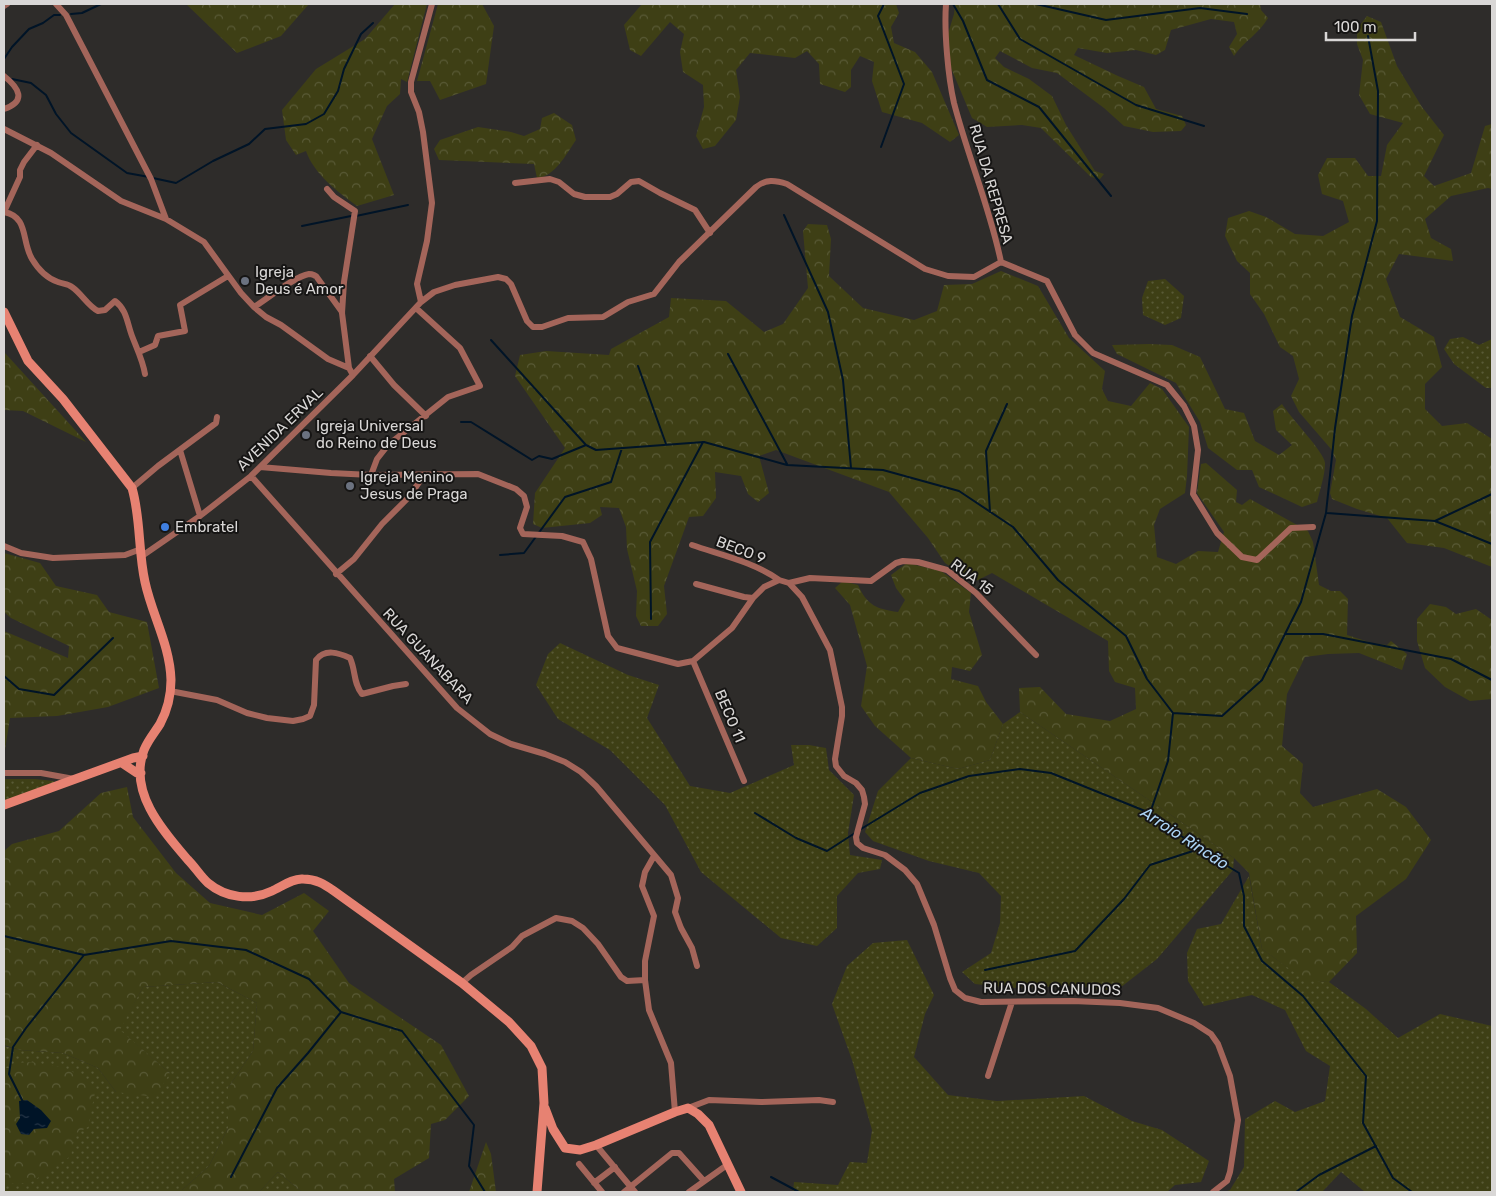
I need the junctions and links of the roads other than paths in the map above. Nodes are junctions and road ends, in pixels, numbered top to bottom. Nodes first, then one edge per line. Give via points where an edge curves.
1 (56, 4) edge
2 (432, 4) edge
3 (946, 4) edge
4 (4, 76) edge
5 (4, 109) edge
6 (4, 129) edge
7 (38, 145) junction
8 (515, 183) dead end
9 (327, 189) dead end
10 (4, 212) edge
11 (166, 219) junction
12 (710, 233) junction
13 (1001, 262) junction
14 (228, 276) junction
15 (421, 302) junction
16 (254, 307) junction
17 (416, 308) junction
18 (4, 312) edge
19 (342, 313) junction
20 (140, 352) junction
21 (370, 356) junction
22 (349, 368) junction
23 (146, 374) dead end
24 (353, 375) junction
25 (426, 416) junction
26 (217, 417) dead end
27 (180, 450) junction
28 (260, 467) junction
29 (371, 475) junction
30 (424, 475) junction
31 (251, 476) junction
32 (132, 488) junction
33 (200, 516) junction
34 (1313, 527) dead end
35 (692, 545) dead end
36 (4, 546) edge
37 (141, 553) junction
38 (336, 574) junction
39 (778, 580) junction
40 (790, 583) junction
41 (696, 584) dead end
42 (753, 598) junction
43 (1036, 655) dead end
44 (693, 662) junction
45 (406, 684) dead end
46 (170, 690) junction
47 (142, 756) junction
48 (122, 762) junction
49 (4, 773) edge
50 (141, 773) junction
51 (75, 779) junction
52 (744, 781) dead end
53 (4, 806) edge
54 (654, 856) junction
55 (697, 966) dead end
56 (645, 980) junction
57 (462, 983) junction
58 (1012, 1002) junction
59 (988, 1076) dead end
60 (833, 1102) dead end
61 (544, 1103) junction
62 (688, 1108) junction
63 (675, 1112) junction
64 (596, 1145) junction
65 (579, 1164) dead end
66 (727, 1165) junction
67 (615, 1167) junction
68 (704, 1181) junction
69 (594, 1182) junction
70 (634, 1189) edge
71 (693, 1191) edge
72 (537, 1192) edge
73 (602, 1192) edge
74 (624, 1192) edge
75 (740, 1192) edge
76 (1213, 1192) edge

1 - 11 street via 66,15 151,179
2 - 15 street via 411,82 424,132 432,203 417,284
3 - 13 street, RUA DA REPRESA via 949,74 954,102
4 - 5 street via 14,84 19,95 13,106
6 - 7 street
7 - 10 street via 24,162
7 - 11 street via 121,201
8 - 12 street via 550,179 574,194 610,198 631,182 639,180 695,210
9 - 19 street via 356,211
10 - 20 street via 19,220 31,257 46,276 71,286 98,311 105,310 115,301 118,304
11 - 14 street via 204,242
12 - 13 street via 756,187 775,180 787,184 925,269 948,276 974,277
12 - 15 street, AVENIDA ERVAL via 679,262 654,294 628,302 603,317 568,318 533,327 526,320 511,284 498,277 455,285 434,292
13 - 34 street, RUA DA REPRESA via 1047,281 1075,335 1093,353 1167,384 1194,426 1198,450 1192,494 1216,533 1242,557 1257,560 1291,528
14 - 16 street
14 - 20 street via 180,305 185,331 158,336 156,345
15 - 17 street, AVENIDA ERVAL
16 - 19 street via 285,285 312,274
16 - 22 street via 328,359
17 - 21 street, AVENIDA ERVAL
17 - 25 street via 460,348 480,386 448,397
18 - 32 main road via 28,361 63,399
19 - 22 street
20 - 23 street
21 - 24 street, AVENIDA ERVAL
21 - 25 street
22 - 24 street
24 - 28 street, AVENIDA ERVAL
25 - 29 street via 388,445 377,459
26 - 27 street via 216,423
27 - 32 street
27 - 33 street
28 - 29 street
28 - 31 street, AVENIDA ERVAL
29 - 30 street
30 - 38 street via 409,497 354,559
30 - 44 street via 478,474 516,489 524,496 526,507 520,528 522,534 562,536 583,542 591,559 608,636 617,648 678,664
31 - 33 street, AVENIDA ERVAL
31 - 38 street, RUA GUANABARA
32 - 37 main road via 137,505
33 - 37 street, AVENIDA ERVAL
35 - 39 street, BECO 9 via 735,559
36 - 37 street, AVENIDA ERVAL via 21,553 53,558
37 - 46 main road via 147,592 165,644
38 - 54 street, RUA GUANABARA via 457,708 490,734 545,754 581,772
39 - 40 street
39 - 42 street
40 - 43 street, RUA 15 via 810,578 872,581 903,561 947,570 976,593
40 - 58 street, RUA DOS CANUDOS via 802,597 830,650 842,707 836,766 856,783 864,797 857,843 885,855 917,884 955,990 966,998 981,1002
41 - 42 street
42 - 44 street via 732,628
44 - 52 street, BECO 11
45 - 46 street via 362,694 356,685 350,658 331,652 316,660 314,705 310,716 303,719 256,715 218,700
46 - 47 main road via 161,722
47 - 48 main road
47 - 50 main road
48 - 50 main road
48 - 51 main road
49 - 51 street via 40,773
50 - 57 main road via 148,806 171,840 208,883 240,897 259,896 301,878 318,881
51 - 53 main road
54 - 55 street, RUA GUANABARA via 671,875 678,898 675,912
54 - 56 street via 642,886 654,916 645,961
56 - 57 street via 627,981 621,977 583,928 572,921 556,918 522,936
56 - 63 street via 649,1010 671,1063
57 - 61 main road via 509,1022 531,1046 542,1068
58 - 59 street
58 - 76 street, RUA DOS CANUDOS via 1139,1004 1177,1015 1211,1034 1230,1076 1238,1120 1227,1181
60 - 62 street via 709,1100
61 - 64 main road via 553,1129 565,1148 580,1150
61 - 72 main road
62 - 63 main road
62 - 66 main road via 709,1124
63 - 64 main road
64 - 67 street
65 - 69 street
66 - 68 street
66 - 75 main road
67 - 69 street
67 - 70 street
68 - 70 street via 676,1152
68 - 71 street
69 - 73 street
70 - 74 street

